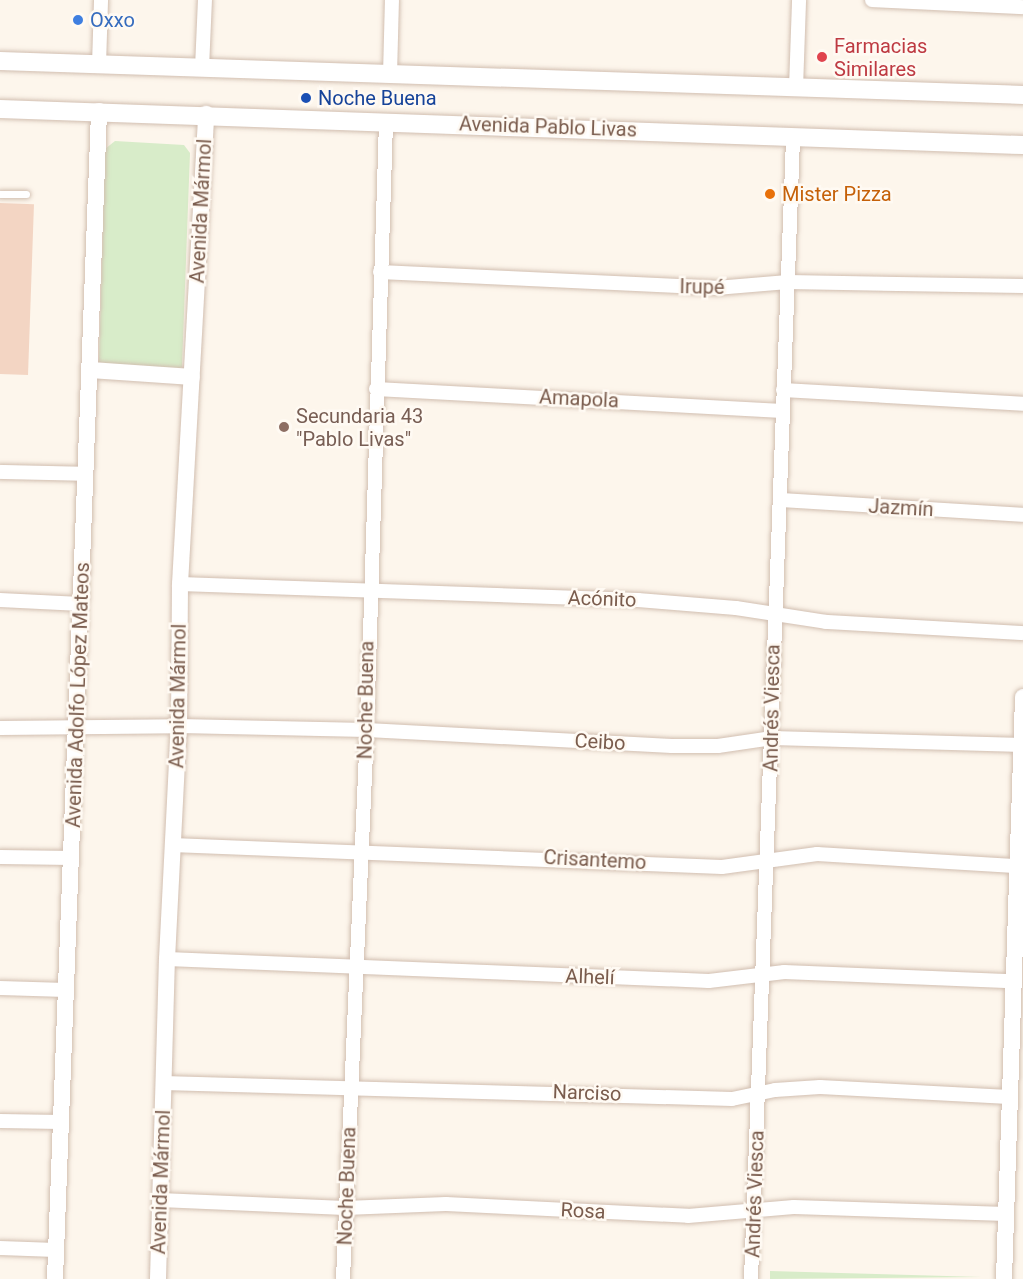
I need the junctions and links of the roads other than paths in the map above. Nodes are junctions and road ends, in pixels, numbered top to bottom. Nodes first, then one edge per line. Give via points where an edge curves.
1 (101, 0) edge
2 (205, 0) edge
3 (392, 0) edge
4 (799, 0) edge
5 (872, 0) edge
6 (1023, 7) edge
7 (0, 61) edge
8 (99, 64) junction
9 (202, 68) junction
10 (390, 75) junction
11 (796, 88) junction
12 (1023, 95) edge
13 (0, 109) edge
14 (99, 111) junction
15 (206, 114) junction
16 (386, 121) junction
17 (794, 137) junction
18 (1023, 145) edge
19 (0, 194) edge
20 (26, 194) dead end
21 (380, 272) junction
22 (788, 282) junction
23 (1023, 286) edge
24 (91, 370) junction
25 (192, 377) junction
26 (376, 389) junction
27 (783, 390) junction
28 (1023, 404) edge
29 (782, 411) junction
30 (0, 472) edge
31 (86, 474) junction
32 (780, 500) junction
33 (1023, 514) edge
34 (180, 584) junction
35 (368, 589) junction
36 (0, 600) edge
37 (81, 604) junction
38 (774, 615) junction
39 (1023, 633) edge
40 (1023, 698) edge
41 (179, 726) junction
42 (0, 728) edge
43 (77, 730) junction
44 (367, 730) junction
45 (772, 738) junction
46 (1022, 745) edge
47 (172, 845) junction
48 (359, 850) junction
49 (0, 857) edge
50 (72, 858) junction
51 (767, 861) junction
52 (1016, 866) junction
53 (167, 959) junction
54 (356, 968) junction
55 (763, 974) junction
56 (1012, 981) junction
57 (0, 988) edge
58 (66, 990) junction
59 (163, 1083) junction
60 (350, 1091) junction
61 (758, 1093) junction
62 (1009, 1097) junction
63 (0, 1121) edge
64 (62, 1122) junction
65 (160, 1200) junction
66 (345, 1208) junction
67 (755, 1211) junction
68 (1006, 1214) junction
69 (0, 1248) edge
70 (56, 1250) junction
71 (55, 1279) edge
72 (158, 1279) edge
73 (343, 1279) edge
74 (751, 1279) edge
75 (1004, 1279) edge

1 - 8 street
2 - 9 street
3 - 10 street
4 - 11 street
5 - 6 street
7 - 8 main road
8 - 9 main road
9 - 10 main road
10 - 11 main road
11 - 12 main road
13 - 14 main road, Avenida Pablo Livas
14 - 15 main road, Avenida Pablo Livas
14 - 24 street, Avenida Adolfo López Mateos
15 - 16 main road, Avenida Pablo Livas
15 - 25 street, Avenida Mármol
16 - 17 main road, Avenida Pablo Livas
16 - 21 street, Noche Buena
17 - 18 main road, Avenida Pablo Livas
17 - 22 street, Andrés Viesca
19 - 20 lane
21 - 22 street, Irupé via 707,288
21 - 26 street, Noche Buena
22 - 23 street, Irupé
22 - 27 street, Andrés Viesca
24 - 25 street
24 - 31 street, Avenida Adolfo López Mateos
25 - 34 street, Avenida Mármol
26 - 29 street, Amapola
26 - 35 street, Noche Buena
27 - 28 street
27 - 29 street, Andrés Viesca
29 - 32 street, Andrés Viesca
30 - 31 street
31 - 37 street, Avenida Adolfo López Mateos
32 - 33 street, Jazmín
32 - 38 street, Andrés Viesca
34 - 35 street, Acónito
34 - 41 street, Avenida Mármol
35 - 38 street, Acónito via 638,600
35 - 44 street, Noche Buena
36 - 37 street
37 - 43 street, Avenida Adolfo López Mateos
38 - 39 street, Acónito via 856,624
38 - 45 street, Andrés Viesca
40 - 46 street
41 - 43 street, Ceibo
41 - 44 street, Ceibo
41 - 47 street, Avenida Mármol
42 - 43 street, Ceibo
43 - 50 street, Avenida Adolfo López Mateos
44 - 45 street, Ceibo via 672,746 718,746
44 - 48 street, Noche Buena
45 - 46 street, Ceibo
45 - 51 street, Andrés Viesca
46 - 52 street
47 - 48 street, Crisantemo
47 - 53 street, Avenida Mármol
48 - 51 street, Crisantemo via 722,867
48 - 54 street, Noche Buena
49 - 50 street
50 - 58 street, Avenida Adolfo López Mateos
51 - 52 street, Crisantemo via 817,854
51 - 55 street, Andrés Viesca
52 - 56 street
53 - 54 street, Alhelí
53 - 59 street, Avenida Mármol
54 - 55 street, Alhelí via 709,981
54 - 60 street, Noche Buena
55 - 56 street, Alhelí
55 - 61 street, Andrés Viesca
56 - 62 street
57 - 58 street
58 - 64 street, Avenida Adolfo López Mateos
59 - 60 street, Narciso
59 - 65 street, Avenida Mármol
60 - 61 street, Narciso via 511,1090 732,1099
60 - 66 street, Noche Buena
61 - 62 street, Narciso via 820,1087
61 - 67 street, Andrés Viesca
62 - 68 street
63 - 64 street
64 - 70 street, Avenida Adolfo López Mateos
65 - 66 street, Rosa
65 - 72 street, Avenida Mármol
66 - 67 street, Rosa via 446,1204 717,1216
66 - 73 street, Noche Buena
67 - 68 street, Rosa via 794,1207
67 - 74 street, Andrés Viesca
68 - 75 street
69 - 70 street
70 - 71 street, Avenida Adolfo López Mateos

